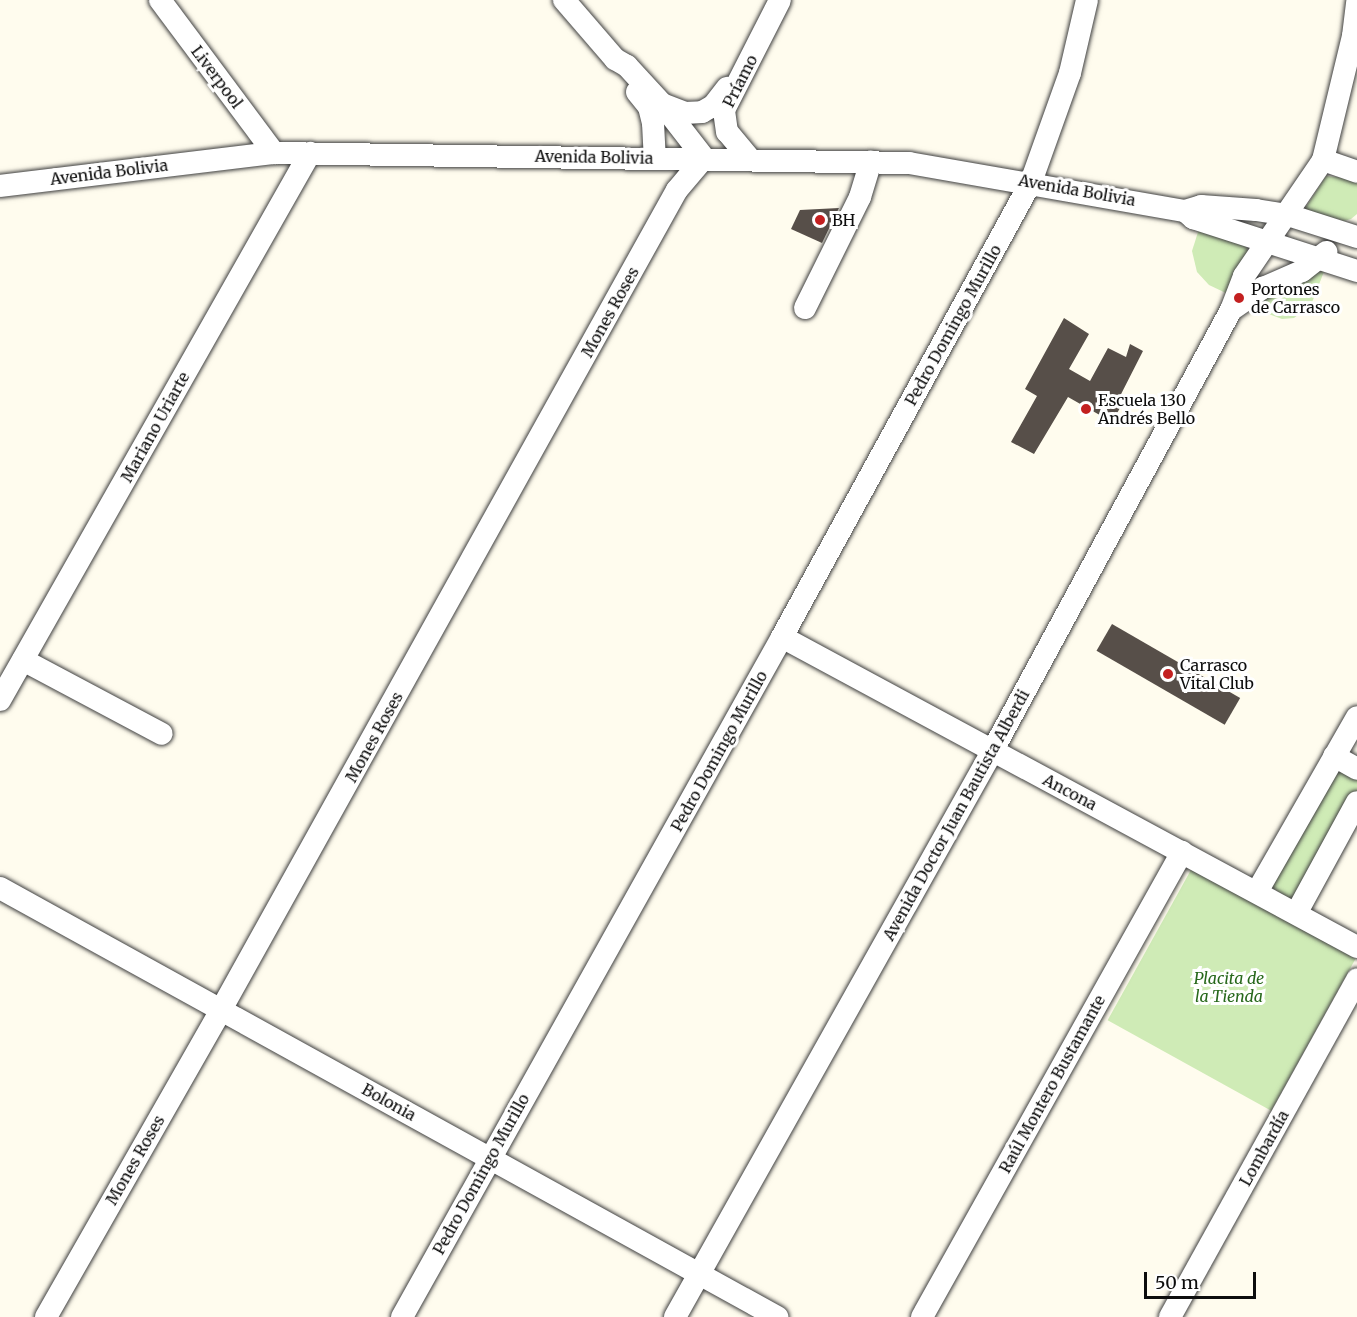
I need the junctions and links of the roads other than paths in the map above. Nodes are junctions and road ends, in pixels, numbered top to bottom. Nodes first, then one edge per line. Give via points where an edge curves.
1 (160, 0) edge
2 (564, 0) edge
3 (780, 0) edge
4 (1087, 0) edge
5 (1357, 2) edge
6 (615, 59) junction
7 (737, 80) junction
8 (662, 104) junction
9 (274, 153) junction
10 (310, 153) junction
11 (655, 158) junction
12 (704, 158) junction
13 (750, 159) junction
14 (1323, 160) junction
15 (872, 162) junction
16 (1357, 172) edge
17 (1031, 182) junction
18 (0, 186) edge
19 (1185, 211) junction
20 (1288, 215) junction
21 (1354, 232) edge
22 (1269, 244) junction
23 (1319, 258) junction
24 (1357, 271) edge
25 (805, 308) dead end
26 (1231, 310) junction
27 (782, 638) junction
28 (23, 660) junction
29 (0, 700) edge
30 (1353, 731) edge
31 (162, 734) dead end
32 (993, 750) junction
33 (1334, 756) junction
34 (1357, 770) edge
35 (1357, 802) edge
36 (1182, 852) junction
37 (0, 888) edge
38 (1258, 890) junction
39 (1297, 912) junction
40 (1357, 947) edge
41 (1357, 979) edge
42 (222, 1008) junction
43 (489, 1158) junction
44 (698, 1275) junction
45 (46, 1317) edge
46 (402, 1317) edge
47 (675, 1317) edge
48 (777, 1317) edge
49 (922, 1317) edge
50 (1170, 1317) edge

1 - 9 street, Liverpool
2 - 6 street
3 - 7 street, Príamo via 770,26
4 - 17 street, Pedro Domingo Murillo via 1070,73
5 - 14 street, Avenida Doctor Juan Bautista Alberdi via 1353,36
6 - 8 street via 627,66
6 - 11 street via 620,72 649,107
7 - 8 street via 702,112 685,113
7 - 13 street, Príamo via 724,110 724,121 732,140
8 - 12 street
9 - 10 street, Avenida Bolivia
9 - 18 street, Avenida Bolivia
10 - 11 street, Avenida Bolivia
10 - 28 street, Mariano Uriarte
11 - 12 street, Avenida Bolivia
12 - 13 street, Avenida Bolivia
12 - 42 street, Mones Roses via 677,190
13 - 15 street, Avenida Bolivia
14 - 16 street
14 - 20 street, Avenida Doctor Juan Bautista Alberdi
15 - 17 street, Avenida Bolivia via 943,167
15 - 25 street via 860,197
17 - 19 street, Avenida Bolivia
17 - 27 street, Pedro Domingo Murillo
19 - 20 street, Avenida Bolivia via 1201,206
19 - 22 street, Avenida Bolivia via 1193,218
20 - 21 street, Avenida Bolivia
20 - 22 street, Avenida Doctor Juan Bautista Alberdi
21 - 23 street, Avenida Doctor Juan Bautista Alberdi
22 - 23 street, Avenida Bolivia
22 - 26 street, Avenida Doctor Juan Bautista Alberdi via 1244,276
23 - 24 street, Avenida Bolivia
23 - 26 street, Avenida Doctor Juan Bautista Alberdi
26 - 32 street, Avenida Doctor Juan Bautista Alberdi
27 - 32 street, Ancona
27 - 43 street, Pedro Domingo Murillo
28 - 29 street, Mariano Uriarte
28 - 31 street
30 - 33 street
32 - 36 street, Ancona
32 - 44 street, Avenida Doctor Juan Bautista Alberdi
33 - 34 street
33 - 38 street
35 - 39 street
36 - 38 street, Ancona
36 - 49 street, Raúl Montero Bustamante
37 - 42 street, Bolonia
38 - 39 street, Ancona
39 - 40 street, Ancona
41 - 50 street, Lombardía
42 - 43 street, Bolonia
42 - 45 street, Mones Roses
43 - 44 street, Bolonia
43 - 46 street, Pedro Domingo Murillo
44 - 47 street, Avenida Doctor Juan Bautista Alberdi
44 - 48 street, Bolonia

